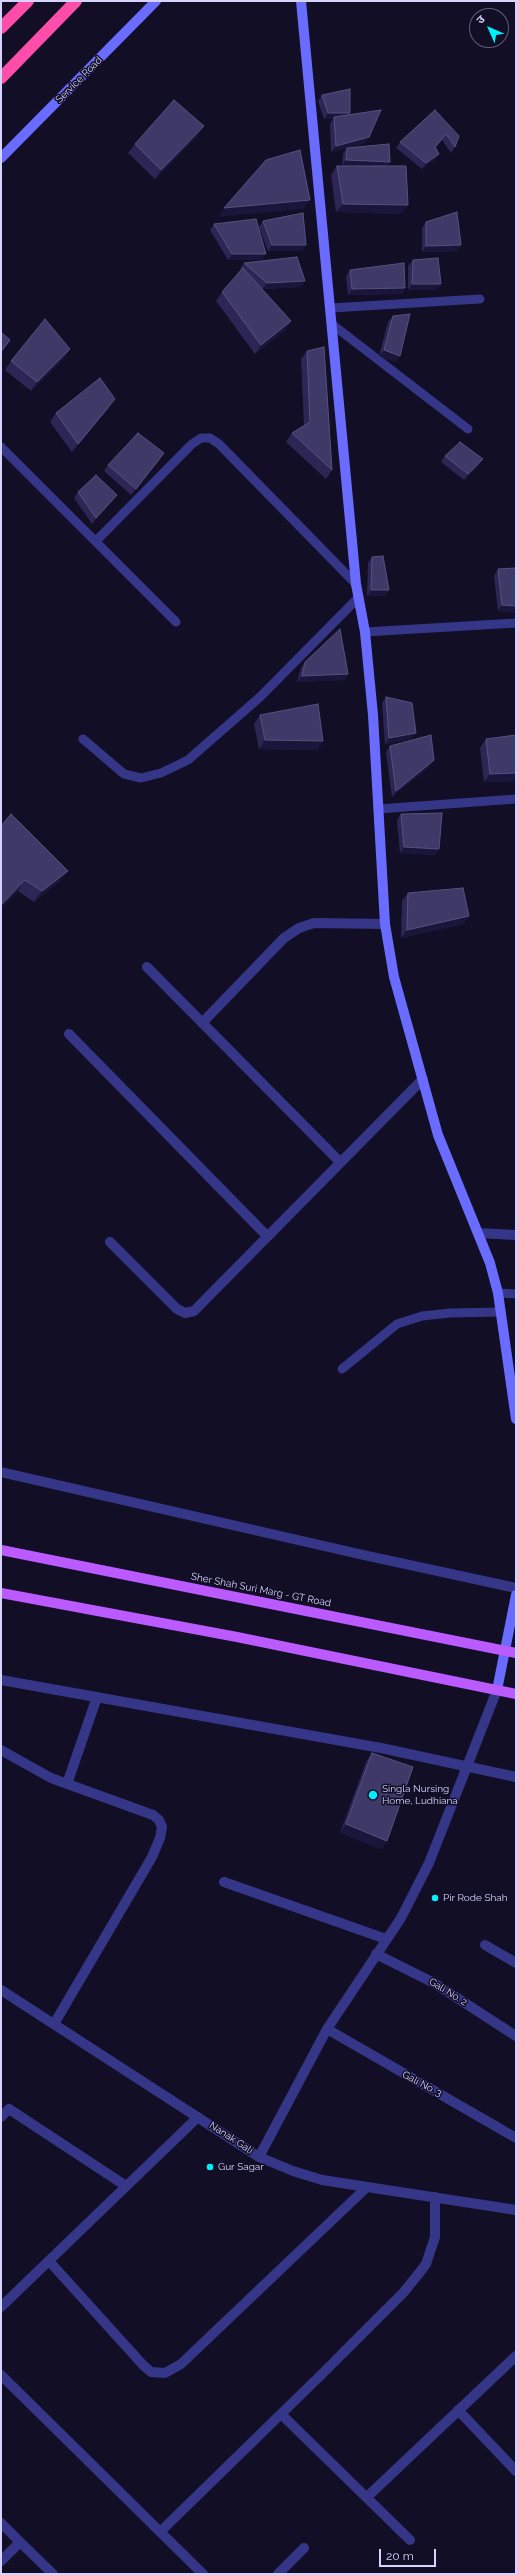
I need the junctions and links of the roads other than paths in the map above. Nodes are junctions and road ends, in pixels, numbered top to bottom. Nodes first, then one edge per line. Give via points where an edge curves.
1 (28, 1) edge
2 (76, 1) edge
3 (156, 1) edge
4 (301, 1) edge
5 (1, 28) edge
6 (1, 78) edge
7 (1, 158) edge
8 (480, 299) dead end
9 (331, 308) junction
10 (333, 325) junction
11 (468, 429) dead end
12 (1, 447) edge
13 (96, 541) junction
14 (356, 584) junction
15 (359, 597) junction
16 (176, 622) dead end
17 (516, 623) edge
18 (366, 632) junction
19 (83, 738) dead end
20 (516, 799) edge
21 (378, 809) junction
22 (385, 924) junction
23 (147, 967) dead end
24 (202, 1022) junction
25 (69, 1034) dead end
26 (423, 1079) junction
27 (340, 1162) junction
28 (478, 1232) junction
29 (516, 1235) edge
30 (267, 1236) junction
31 (110, 1242) dead end
32 (498, 1293) junction
33 (516, 1294) edge
34 (500, 1312) junction
35 (342, 1370) dead end
36 (516, 1419) edge
37 (1, 1472) edge
38 (1, 1550) edge
39 (516, 1588) edge
40 (1, 1593) edge
41 (516, 1595) edge
42 (504, 1650) junction
43 (516, 1653) edge
44 (1, 1680) edge
45 (497, 1690) junction
46 (516, 1694) edge
47 (98, 1697) junction
48 (1, 1750) edge
49 (466, 1765) junction
50 (516, 1777) edge
51 (67, 1784) junction
52 (224, 1882) dead end
53 (386, 1939) junction
54 (485, 1945) dead end
55 (376, 1954) junction
56 (516, 1963) edge
57 (1, 1990) edge
58 (54, 2024) junction
59 (327, 2029) junction
60 (516, 2036) edge
61 (5, 2106) edge
62 (1, 2117) edge
63 (198, 2117) junction
64 (516, 2138) edge
65 (259, 2157) junction
66 (126, 2186) junction
67 (367, 2187) junction
68 (435, 2197) junction
69 (516, 2210) edge
70 (49, 2261) junction
71 (1, 2307) edge
72 (516, 2356) edge
73 (1, 2375) edge
74 (458, 2410) junction
75 (281, 2414) junction
76 (516, 2471) edge
77 (367, 2496) junction
78 (1, 2523) edge
79 (160, 2532) junction
80 (410, 2540) dead end
81 (20, 2542) junction
82 (304, 2548) dead end
83 (1, 2561) edge
84 (53, 2574) edge
85 (203, 2574) edge
86 (278, 2574) edge

1 - 5 highway
2 - 6 highway
3 - 7 street, Service Road
4 - 9 street
8 - 9 lane
9 - 10 street
10 - 11 lane
10 - 14 street
12 - 13 lane
13 - 14 lane via 192,444 201,438 210,438 219,444
13 - 16 lane
14 - 15 street
15 - 18 street
15 - 19 lane via 260,697 188,760 162,773 141,778 124,774
17 - 18 lane
18 - 21 street
20 - 21 lane
21 - 22 street
22 - 24 street via 314,923 299,928 284,938
22 - 26 street via 394,977
23 - 24 street
24 - 27 street
25 - 30 street
26 - 27 street
26 - 28 street via 438,1135
27 - 30 street
28 - 29 street
28 - 32 street
30 - 31 street via 194,1311 185,1313 177,1309
32 - 33 lane
32 - 34 street
34 - 35 lane via 422,1316 397,1324
34 - 36 street
37 - 39 street
38 - 42 main road, Sher Shah Suri Marg - GT Road
40 - 45 main road via 237,1637
41 - 42 street
42 - 43 main road, Sher Shah Suri Marg - GT Road
42 - 45 street
44 - 47 street
45 - 46 main road
45 - 49 street
47 - 49 street
47 - 51 street
48 - 51 street
49 - 50 street
49 - 53 street via 429,1863
51 - 58 street via 153,1816 159,1820 162,1827 152,1857
52 - 53 street
53 - 55 street
54 - 56 street
55 - 59 street
55 - 60 street, Gali No. 2 via 434,1982
57 - 58 street, Nanak Gali
58 - 63 street, Nanak Gali
59 - 64 street, Gali No. 3
59 - 65 street
61 - 62 street
61 - 66 street
63 - 65 street, Nanak Gali
63 - 66 street
65 - 67 street, Nanak Gali via 322,2180
66 - 70 street
67 - 68 street, Nanak Gali
67 - 70 street via 181,2364 165,2373 151,2372 143,2365
68 - 69 street, Nanak Gali
68 - 75 street via 435,2237 426,2264 403,2293
70 - 71 street
72 - 74 street
73 - 79 street
74 - 76 street
74 - 77 street
75 - 77 street
75 - 79 street
77 - 80 street
78 - 81 street
79 - 85 street
81 - 83 street
81 - 84 street
82 - 86 street

